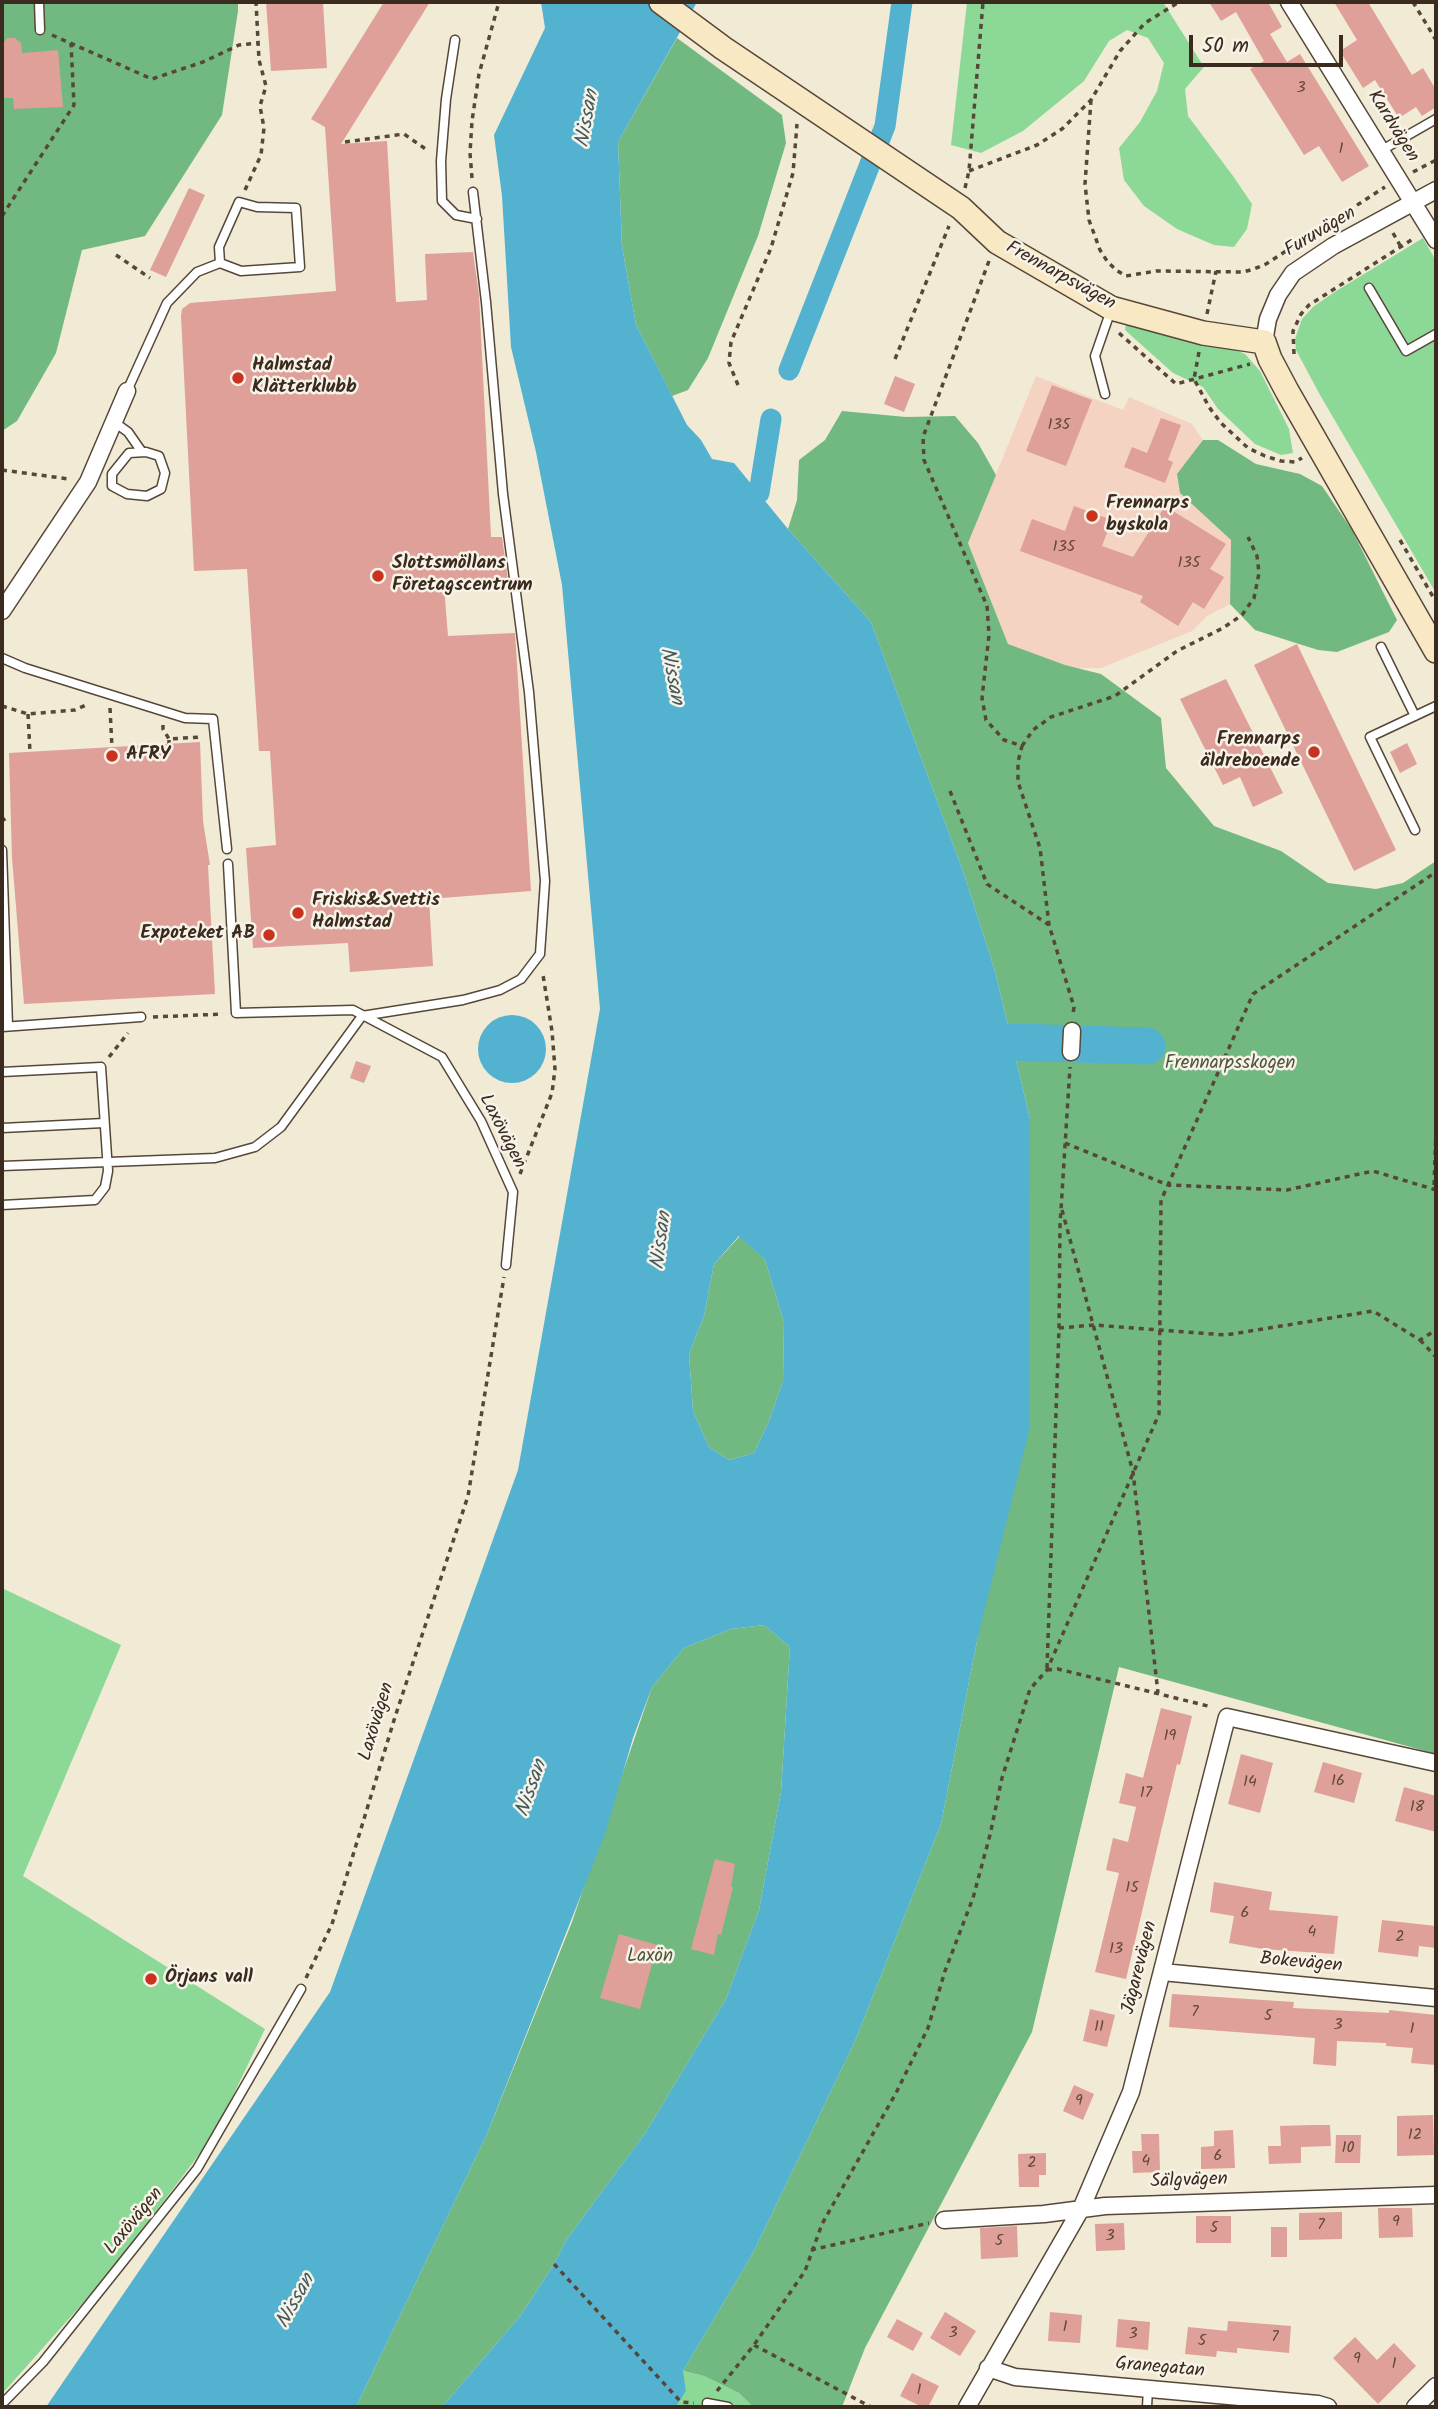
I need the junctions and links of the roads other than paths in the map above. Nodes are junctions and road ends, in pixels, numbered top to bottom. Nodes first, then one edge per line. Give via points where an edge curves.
1 (39, 2) edge
2 (661, 2) edge
3 (1289, 2) edge
4 (40, 30) road end
5 (455, 40) dead end
6 (1436, 119) edge
7 (1382, 150) junction
8 (1436, 190) edge
9 (473, 192) road end
10 (1414, 203) junction
11 (477, 219) junction
12 (1433, 234) edge
13 (220, 262) junction
14 (1369, 288) dead end
15 (1109, 315) junction
16 (1436, 334) edge
17 (1267, 350) junction
18 (127, 391) joint
19 (1105, 394) dead end
20 (114, 422) junction
21 (142, 452) junction
22 (2, 611) edge
23 (1381, 647) dead end
24 (1436, 651) edge
25 (2, 658) edge
26 (1436, 706) edge
27 (1415, 716) junction
28 (1415, 831) dead end
29 (227, 849) dead end
30 (2, 850) edge
31 (228, 864) dead end
32 (362, 1016) junction
33 (141, 1017) dead end
34 (5, 1027) edge
35 (1072, 1031) road end
36 (1071, 1052) road end
37 (2, 1072) edge
38 (104, 1123) junction
39 (2, 1128) edge
40 (107, 1161) junction
41 (2, 1166) edge
42 (2, 1205) edge
43 (506, 1265) road end
44 (1436, 1763) edge
45 (1162, 1972) junction
46 (301, 1989) road end
47 (1436, 1998) edge
48 (1436, 2195) edge
49 (1082, 2209) junction
50 (944, 2220) road end
51 (988, 2368) junction
52 (1436, 2386) edge
53 (1148, 2389) junction
54 (707, 2403) road end
55 (2, 2404) edge
56 (728, 2407) edge
57 (967, 2407) edge
58 (1147, 2407) edge
59 (1328, 2407) edge
60 (1415, 2407) edge

1 - 4 lane
2 - 15 street, Frennarpsvägen via 961,208 996,242 1061,279
3 - 7 street, Kardvägen
5 - 11 lane via 446,99 442,201 456,215
6 - 7 lane
7 - 10 street, Kardvägen
8 - 10 street, Furuvägen
9 - 11 lane
10 - 12 street, Kardvägen
10 - 17 street, Furuvägen via 1293,273 1268,319
11 - 32 lane via 503,494 530,706 545,881 540,954 521,979 500,990
13 - 13 lane via 219,247 239,202 296,208 300,267 241,271
13 - 18 lane via 197,272 167,303
14 - 16 lane via 1406,351
15 - 17 street, Frennarpsvägen
15 - 19 lane via 1094,356
17 - 24 street
18 - 20 street
20 - 21 lane
20 - 22 street via 88,482
21 - 21 lane via 129,453 118,465 112,486 127,494 148,496 161,489 165,473 159,456
23 - 27 lane
25 - 29 lane via 185,718 213,719
26 - 27 lane
27 - 28 lane via 1370,737
30 - 34 lane
31 - 32 lane via 236,1013 353,1010
32 - 40 lane via 281,1127 255,1147 215,1158
32 - 43 lane, Laxövägen via 442,1057 481,1121 513,1192
33 - 34 lane
35 - 36 street
37 - 38 lane via 101,1067
38 - 39 lane
38 - 40 lane
40 - 41 lane
40 - 42 lane via 104,1187 95,1200
44 - 45 street, Jägarevägen via 1227,1717
45 - 47 street, Bokevägen
45 - 49 street, Jägarevägen via 1131,2092
46 - 55 lane, Laxövägen via 197,2169 43,2362
48 - 49 street, Sälgvägen
49 - 50 street, Sälgvägen
49 - 51 street, Jägarevägen
51 - 53 street, Granegatan via 1015,2377
51 - 57 street, Jägarevägen
52 - 60 street
53 - 58 lane
53 - 59 street, Granegatan
54 - 56 lane

